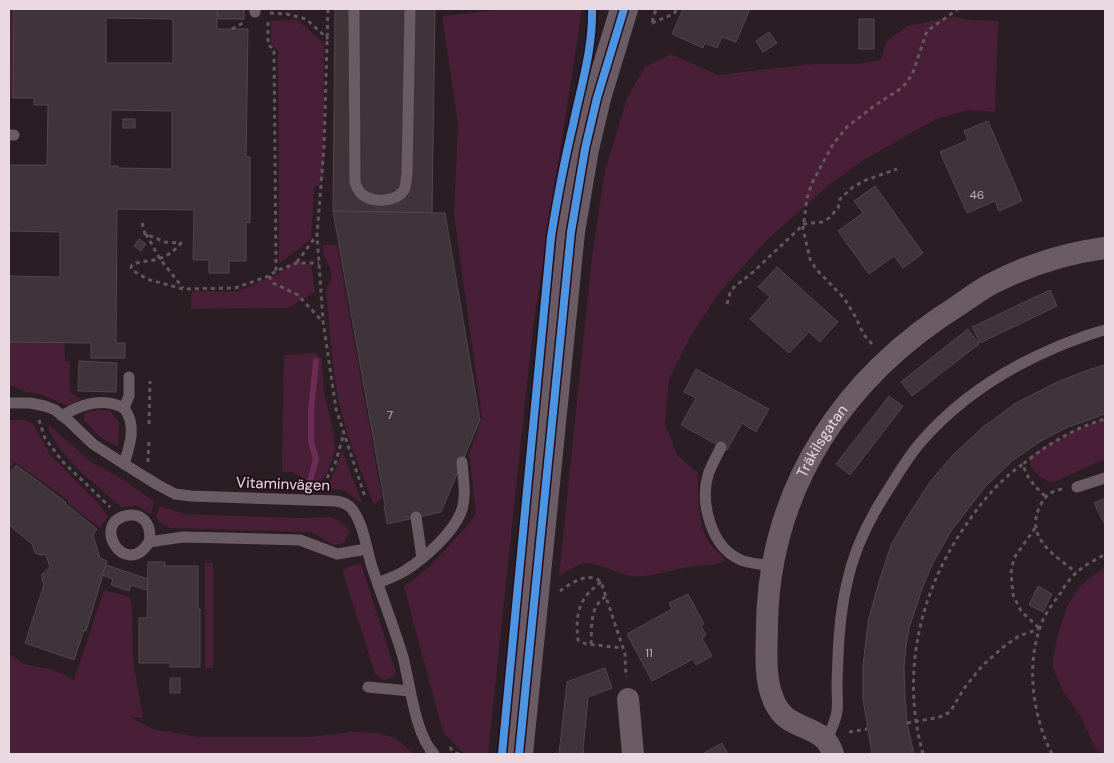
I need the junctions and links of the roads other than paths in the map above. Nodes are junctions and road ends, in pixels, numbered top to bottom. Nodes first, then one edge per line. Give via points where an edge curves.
1 (354, 9) edge
2 (410, 9) edge
3 (624, 9) edge
4 (1105, 248) edge
5 (1105, 330) edge
6 (129, 378) dead end
7 (9, 403) edge
8 (124, 408) junction
9 (62, 416) junction
10 (721, 446) dead end
11 (462, 462) dead end
12 (124, 464) junction
13 (1105, 478) edge
14 (1077, 488) road end
15 (416, 517) dead end
16 (149, 542) junction
17 (367, 549) junction
18 (422, 558) junction
19 (773, 566) junction
20 (378, 583) junction
21 (368, 687) dead end
22 (410, 691) junction
23 (628, 699) road end
24 (830, 747) edge
25 (434, 754) edge
26 (518, 754) edge
27 (633, 754) edge

1 - 2 lane via 355,182 361,195 386,200 402,193 407,174
3 - 26 street via 593,116 576,203
4 - 19 street, Träkilsgatan via 1066,256 990,285 935,320 886,359 844,406 809,461 785,516
5 - 24 lane via 1042,353 986,385 940,422 899,472 867,524 851,568 838,645 837,713
6 - 8 lane via 129,396
7 - 9 lane, Vitaminvägen via 45,406
8 - 9 lane via 108,402 97,403
8 - 12 lane via 132,432
9 - 12 lane, Vitaminvägen via 93,444
10 - 19 lane via 708,474 705,495 710,524 722,547 739,560
11 - 18 lane via 462,512 450,530
12 - 17 lane, Vitaminvägen via 175,494 344,502 360,521
13 - 14 lane
15 - 18 lane
16 - 16 lane via 146,548 126,554 113,544 111,530 118,519 134,515 148,525
16 - 17 lane via 183,537 300,540 337,554
17 - 20 lane, Vitaminvägen
18 - 20 lane via 405,571
19 - 24 street, Träkilsgatan via 766,646 768,680 774,704 787,718 821,735
20 - 22 lane, Vitaminvägen
21 - 22 lane
22 - 25 lane, Vitaminvägen via 421,733
23 - 27 street

